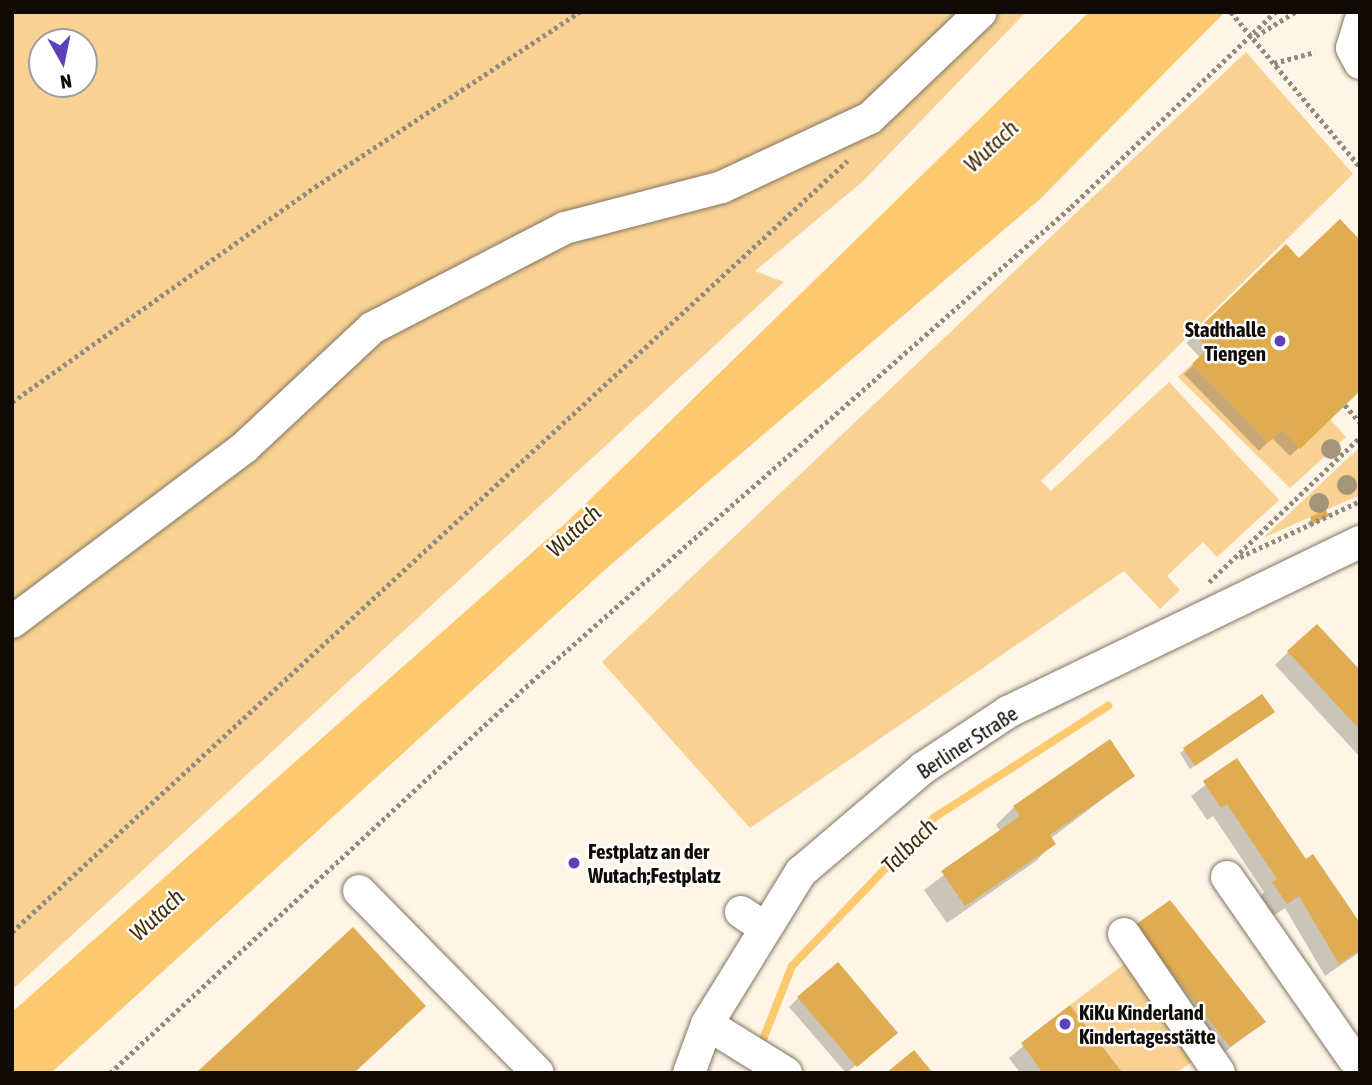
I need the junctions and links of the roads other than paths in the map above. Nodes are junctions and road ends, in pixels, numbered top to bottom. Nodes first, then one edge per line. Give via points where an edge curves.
1 (981, 12) edge
2 (1360, 22) edge
3 (1360, 63) edge
4 (1360, 542) edge
5 (12, 622) edge
6 (1227, 877) dead end
7 (359, 891) dead end
8 (1124, 933) dead end
9 (707, 1024) junction
10 (1348, 1061) edge
11 (538, 1073) edge
12 (689, 1073) edge
13 (786, 1073) edge
14 (1219, 1073) edge

1 - 5 street via 870,118 722,187 565,228 372,328 245,447
2 - 3 street via 1352,48
4 - 9 street, Berliner Straße via 1008,712 923,768 801,872 753,920
6 - 10 street
7 - 11 street
8 - 14 street
9 - 12 street, Berliner Straße
9 - 13 street

